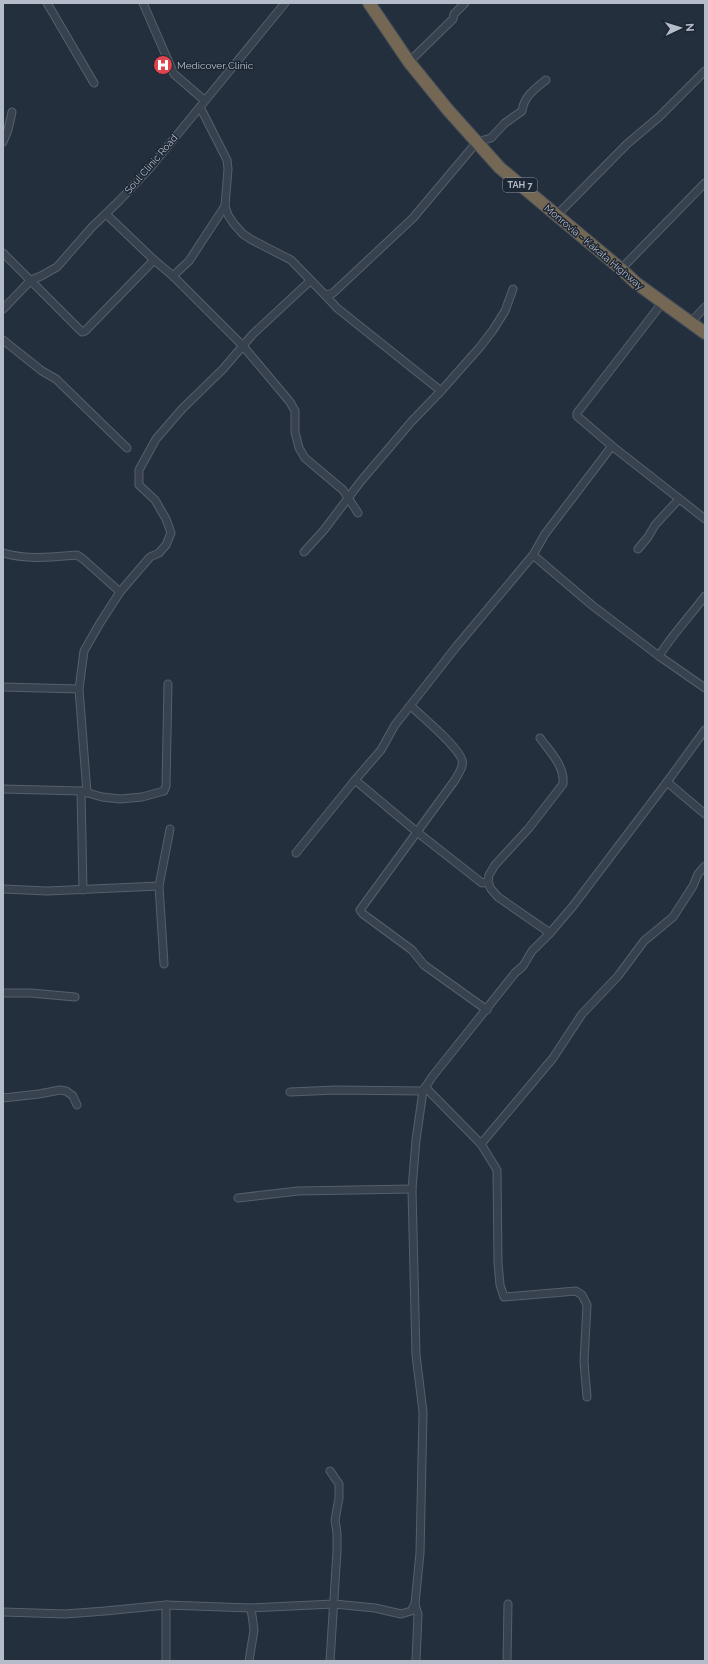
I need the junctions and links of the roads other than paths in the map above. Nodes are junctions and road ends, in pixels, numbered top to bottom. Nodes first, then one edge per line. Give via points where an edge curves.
1 (47, 3) edge
2 (143, 3) edge
3 (284, 3) edge
4 (369, 3) edge
5 (465, 3) edge
6 (409, 62) junction
7 (705, 71) edge
8 (546, 80) dead end
9 (94, 83) dead end
10 (204, 100) junction
11 (200, 106) junction
12 (12, 112) dead end
13 (3, 142) edge
14 (477, 142) junction
15 (705, 182) edge
16 (225, 206) junction
17 (106, 214) junction
18 (556, 216) junction
19 (3, 253) edge
20 (154, 260) junction
21 (621, 269) junction
22 (173, 276) junction
23 (31, 280) junction
24 (310, 281) junction
25 (513, 290) dead end
26 (325, 296) junction
27 (662, 302) junction
28 (705, 307) edge
29 (3, 309) edge
30 (691, 322) junction
31 (705, 333) edge
32 (3, 340) edge
33 (243, 346) junction
34 (441, 391) junction
35 (612, 446) junction
36 (126, 448) dead end
37 (348, 497) junction
38 (679, 499) junction
39 (358, 513) dead end
40 (705, 519) edge
41 (638, 549) dead end
42 (304, 552) dead end
43 (3, 553) edge
44 (533, 555) junction
45 (120, 592) junction
46 (705, 596) edge
47 (659, 656) junction
48 (168, 684) dead end
49 (3, 687) edge
50 (705, 688) edge
51 (79, 689) junction
52 (411, 706) junction
53 (705, 730) edge
54 (540, 738) dead end
55 (355, 780) junction
56 (667, 782) junction
57 (3, 789) edge
58 (84, 792) junction
59 (705, 814) edge
60 (170, 829) dead end
61 (417, 832) junction
62 (296, 853) dead end
63 (705, 866) edge
64 (488, 882) junction
65 (159, 886) junction
66 (3, 889) edge
67 (84, 890) junction
68 (550, 934) junction
69 (164, 964) dead end
70 (3, 993) edge
71 (75, 997) dead end
72 (487, 1010) junction
73 (424, 1089) junction
74 (290, 1092) dead end
75 (3, 1098) edge
76 (78, 1105) dead end
77 (481, 1144) junction
78 (412, 1189) junction
79 (238, 1198) dead end
80 (587, 1397) dead end
81 (330, 1471) dead end
82 (334, 1604) junction
83 (415, 1604) junction
84 (508, 1604) dead end
85 (166, 1605) junction
86 (252, 1608) junction
87 (3, 1612) edge
88 (166, 1661) edge
89 (249, 1661) edge
90 (330, 1661) edge
91 (416, 1661) edge
92 (507, 1661) edge

1 - 9 street
2 - 10 street via 174,74
3 - 10 street, Soul Clinic Road
4 - 6 highway, Monrovia - Kakata Highway / TAH 7
5 - 6 street via 454,14 453,19
6 - 14 highway, Monrovia - Kakata Highway / TAH 7
7 - 18 street via 659,117 627,144
8 - 14 street via 528,94 523,102 522,111 505,123 491,138
10 - 11 street, Soul Clinic Road
11 - 16 street via 227,160
11 - 17 street, Soul Clinic Road via 150,168
12 - 13 street
14 - 18 highway, Monrovia - Kakata Highway / TAH 7 via 500,168
14 - 26 street via 413,218 333,293
15 - 21 street
16 - 22 street via 189,261
16 - 24 street via 228,215 243,234 290,260
17 - 20 street
17 - 23 street, Soul Clinic Road via 57,267
18 - 21 highway, Monrovia - Kakata Highway / TAH 7
19 - 23 street
20 - 22 street
20 - 23 street via 84,332
21 - 27 highway, Monrovia - Kakata Highway / TAH 7
22 - 33 street
23 - 29 street, Soul Clinic Road
24 - 26 street
24 - 33 street
25 - 34 street via 505,311 493,330
26 - 34 street via 342,313
27 - 30 highway, Monrovia - Kakata Highway / TAH 7
27 - 35 street via 577,413 577,416
28 - 30 street
30 - 31 highway, Monrovia - Kakata Highway / TAH 7
32 - 36 street via 56,380
33 - 37 street via 295,411 295,432 299,448 305,458 328,476
33 - 45 street via 156,439 139,470 139,485 155,500 171,533 166,545 159,553 150,557
34 - 37 street via 412,421
35 - 38 street
35 - 44 street via 545,534
37 - 39 street
37 - 42 street
38 - 40 street
38 - 41 street via 655,525
43 - 45 street via 36,557 77,555
44 - 47 street via 593,606
44 - 52 street
45 - 51 street via 84,651
46 - 47 street
47 - 50 street
48 - 58 street via 164,791 120,799
49 - 51 street
51 - 58 street
52 - 55 street via 395,725 381,750
52 - 61 street via 455,748 462,760 462,767 455,780
53 - 56 street
54 - 64 street via 561,769 564,776 563,784 529,828 494,865
55 - 61 street
55 - 62 street
56 - 59 street
56 - 68 street
57 - 58 street
58 - 67 street
60 - 65 street
61 - 64 street via 482,883
61 - 72 street via 360,910 412,950 424,965
63 - 77 street via 673,917 644,941 618,976 582,1014 553,1058
64 - 68 street via 498,897
65 - 67 street
65 - 69 street
66 - 67 street
68 - 72 street via 532,951
70 - 71 street
72 - 73 street
73 - 74 street
73 - 77 street
73 - 78 street
75 - 76 street via 60,1090 73,1096
77 - 80 street via 497,1170 498,1263 502,1292 504,1296 576,1291 582,1295 587,1305 584,1362
78 - 79 street via 298,1191
78 - 83 street via 416,1355 424,1412 420,1553
81 - 82 street via 339,1484 335,1520 337,1551
82 - 83 street via 375,1608 401,1614 411,1611
82 - 86 street
82 - 90 street
83 - 91 street via 418,1614
84 - 92 street
85 - 86 street
85 - 87 street via 65,1614
85 - 88 street
86 - 89 street via 254,1630

